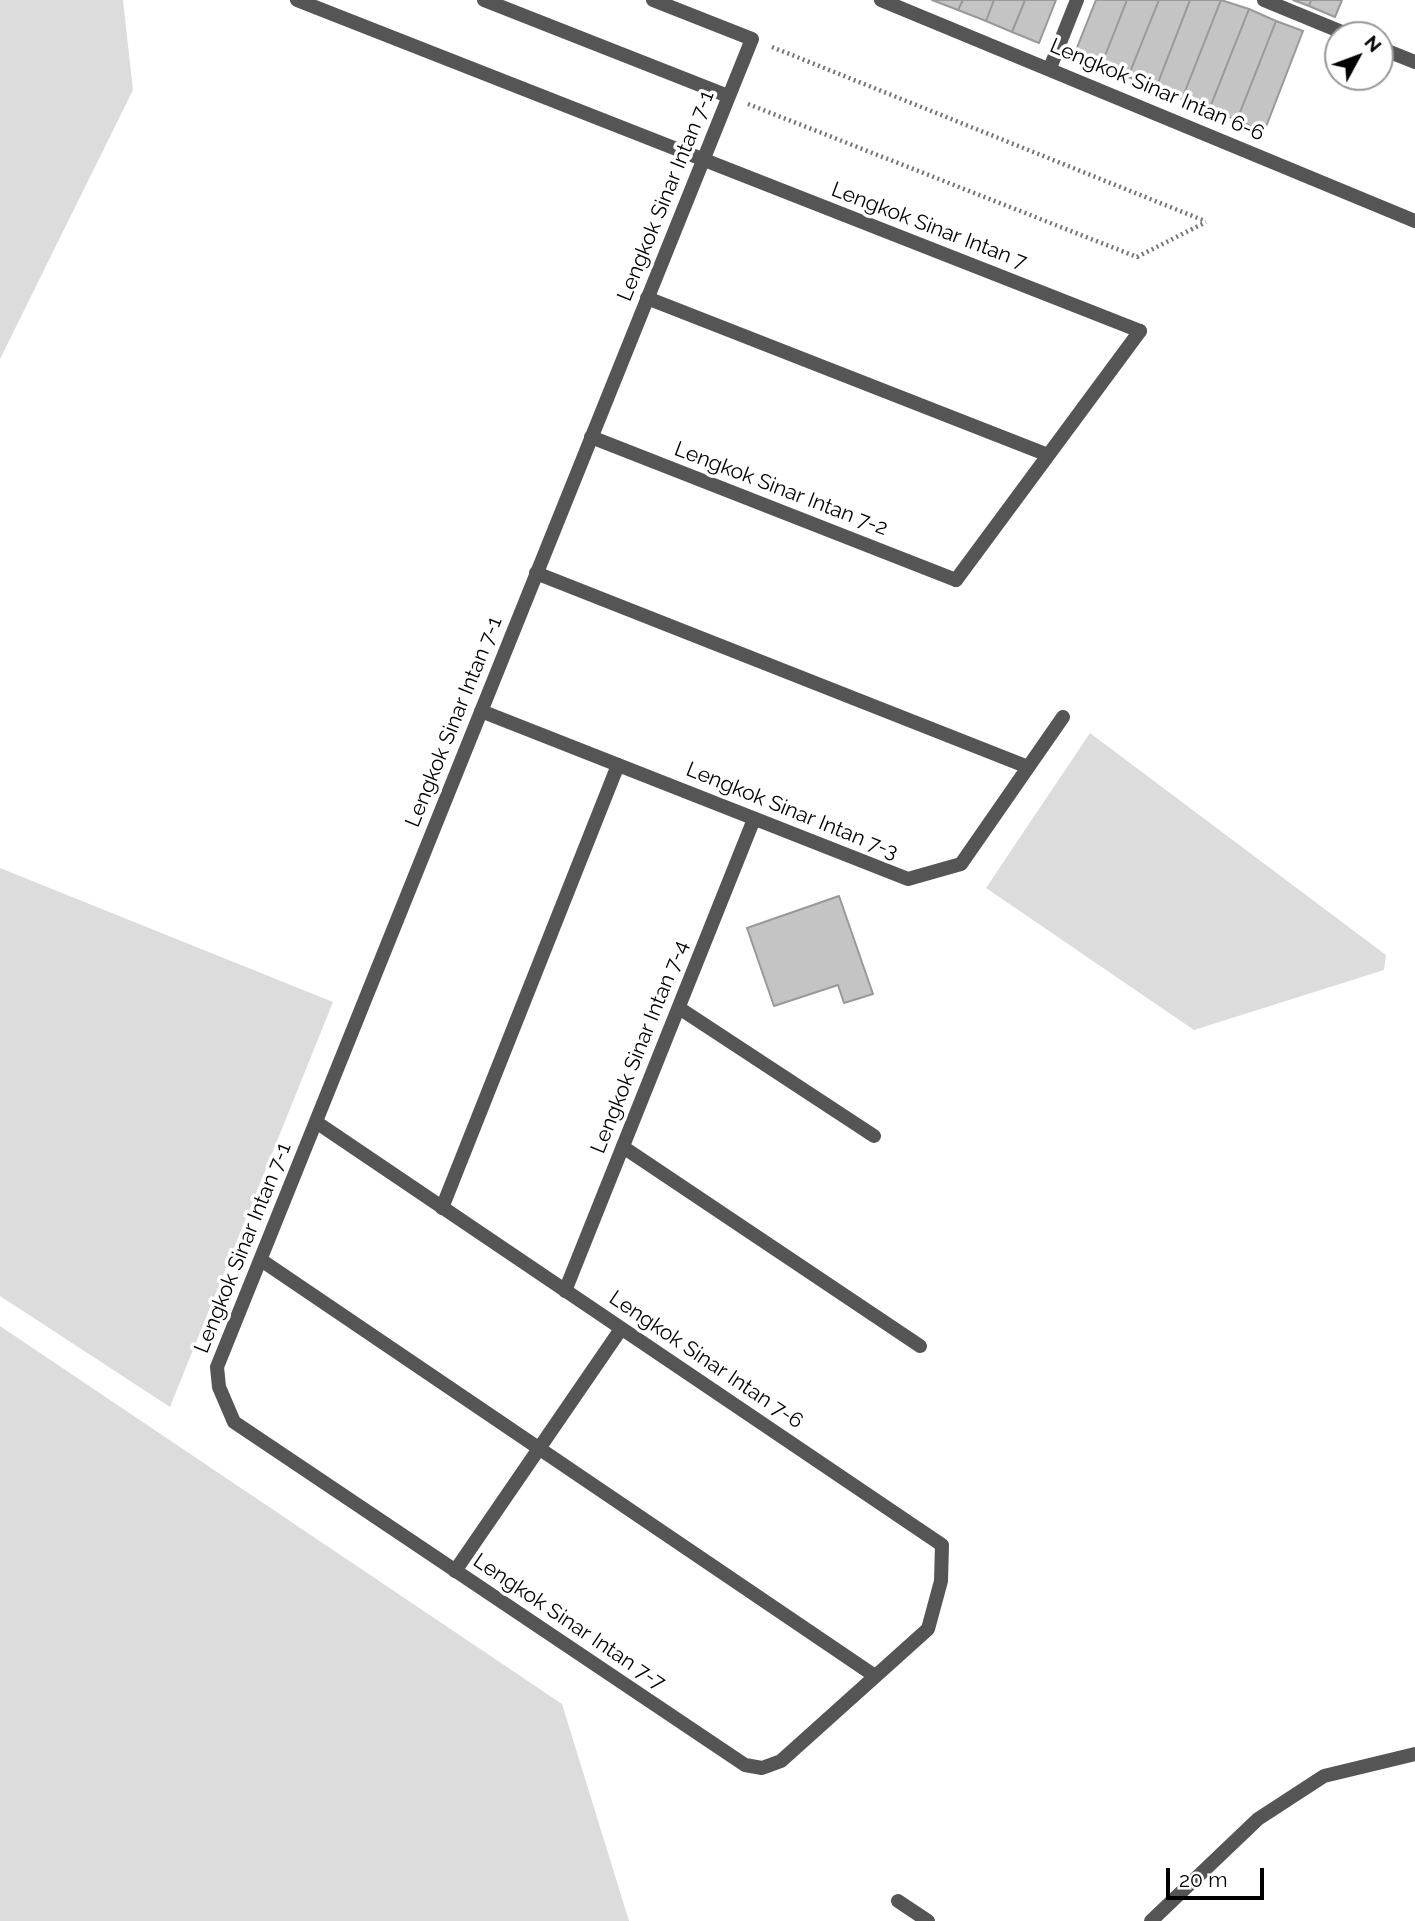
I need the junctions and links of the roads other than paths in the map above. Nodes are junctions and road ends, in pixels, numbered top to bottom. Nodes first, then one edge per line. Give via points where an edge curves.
1 (297, 0) edge
2 (484, 0) edge
3 (653, 0) edge
4 (881, 0) edge
5 (1077, 0) edge
6 (1264, 0) edge
7 (1324, 25) edge
8 (1394, 54) edge
9 (1415, 62) edge
10 (1049, 68) junction
11 (728, 96) junction
12 (703, 160) junction
13 (1415, 221) edge
14 (647, 298) junction
15 (591, 437) junction
16 (1048, 456) junction
17 (536, 573) junction
18 (481, 710) junction
19 (1063, 717) dead end
20 (618, 765) junction
21 (1028, 767) junction
22 (754, 819) junction
23 (679, 1008) junction
24 (316, 1122) junction
25 (874, 1136) dead end
26 (623, 1147) junction
27 (442, 1208) junction
28 (261, 1260) junction
29 (565, 1291) junction
30 (621, 1329) junction
31 (920, 1346) dead end
32 (234, 1422) joint
33 (539, 1449) junction
34 (455, 1571) junction
35 (875, 1676) junction
36 (1415, 1754) edge
37 (898, 1901) dead end
38 (928, 1921) edge
39 (1151, 1921) edge

1 - 12 street, Lengkok Sinar Intan 7
2 - 11 street
3 - 11 street, Lengkok Sinar Intan 7-1 via 752,39
4 - 10 street, Lengkok Sinar Intan 6-6
5 - 10 street
6 - 7 street
8 - 9 street
10 - 13 street, Lengkok Sinar Intan 6-6
11 - 12 street, Lengkok Sinar Intan 7-1
12 - 14 street, Lengkok Sinar Intan 7-1
12 - 16 street, Lengkok Sinar Intan 7 via 1140,331
14 - 15 street, Lengkok Sinar Intan 7-1
14 - 16 street
15 - 16 street, Lengkok Sinar Intan 7-2 via 956,580
15 - 17 street, Lengkok Sinar Intan 7-1
17 - 18 street, Lengkok Sinar Intan 7-1
17 - 21 street
18 - 20 street, Lengkok Sinar Intan 7-3
18 - 24 street, Lengkok Sinar Intan 7-1
19 - 21 street, Lengkok Sinar Intan 7-3
20 - 22 street, Lengkok Sinar Intan 7-3
20 - 27 street
21 - 22 street, Lengkok Sinar Intan 7-3 via 961,864 908,880
22 - 23 street, Lengkok Sinar Intan 7-4
23 - 25 street
23 - 26 street, Lengkok Sinar Intan 7-4
24 - 27 street, Lengkok Sinar Intan 7-6
24 - 28 street, Lengkok Sinar Intan 7-1
26 - 29 street, Lengkok Sinar Intan 7-4
26 - 31 street
27 - 29 street, Lengkok Sinar Intan 7-6
28 - 32 street, Lengkok Sinar Intan 7-1 via 217,1367 219,1387
28 - 33 street
29 - 30 street, Lengkok Sinar Intan 7-6
30 - 33 street
30 - 35 street, Lengkok Sinar Intan 7-6 via 942,1545 941,1581 928,1629
32 - 34 street, Lengkok Sinar Intan 7-7
33 - 34 street
33 - 35 street
34 - 35 street, Lengkok Sinar Intan 7-7 via 745,1765 762,1768 781,1761
36 - 39 street via 1324,1776 1258,1819
37 - 38 street

